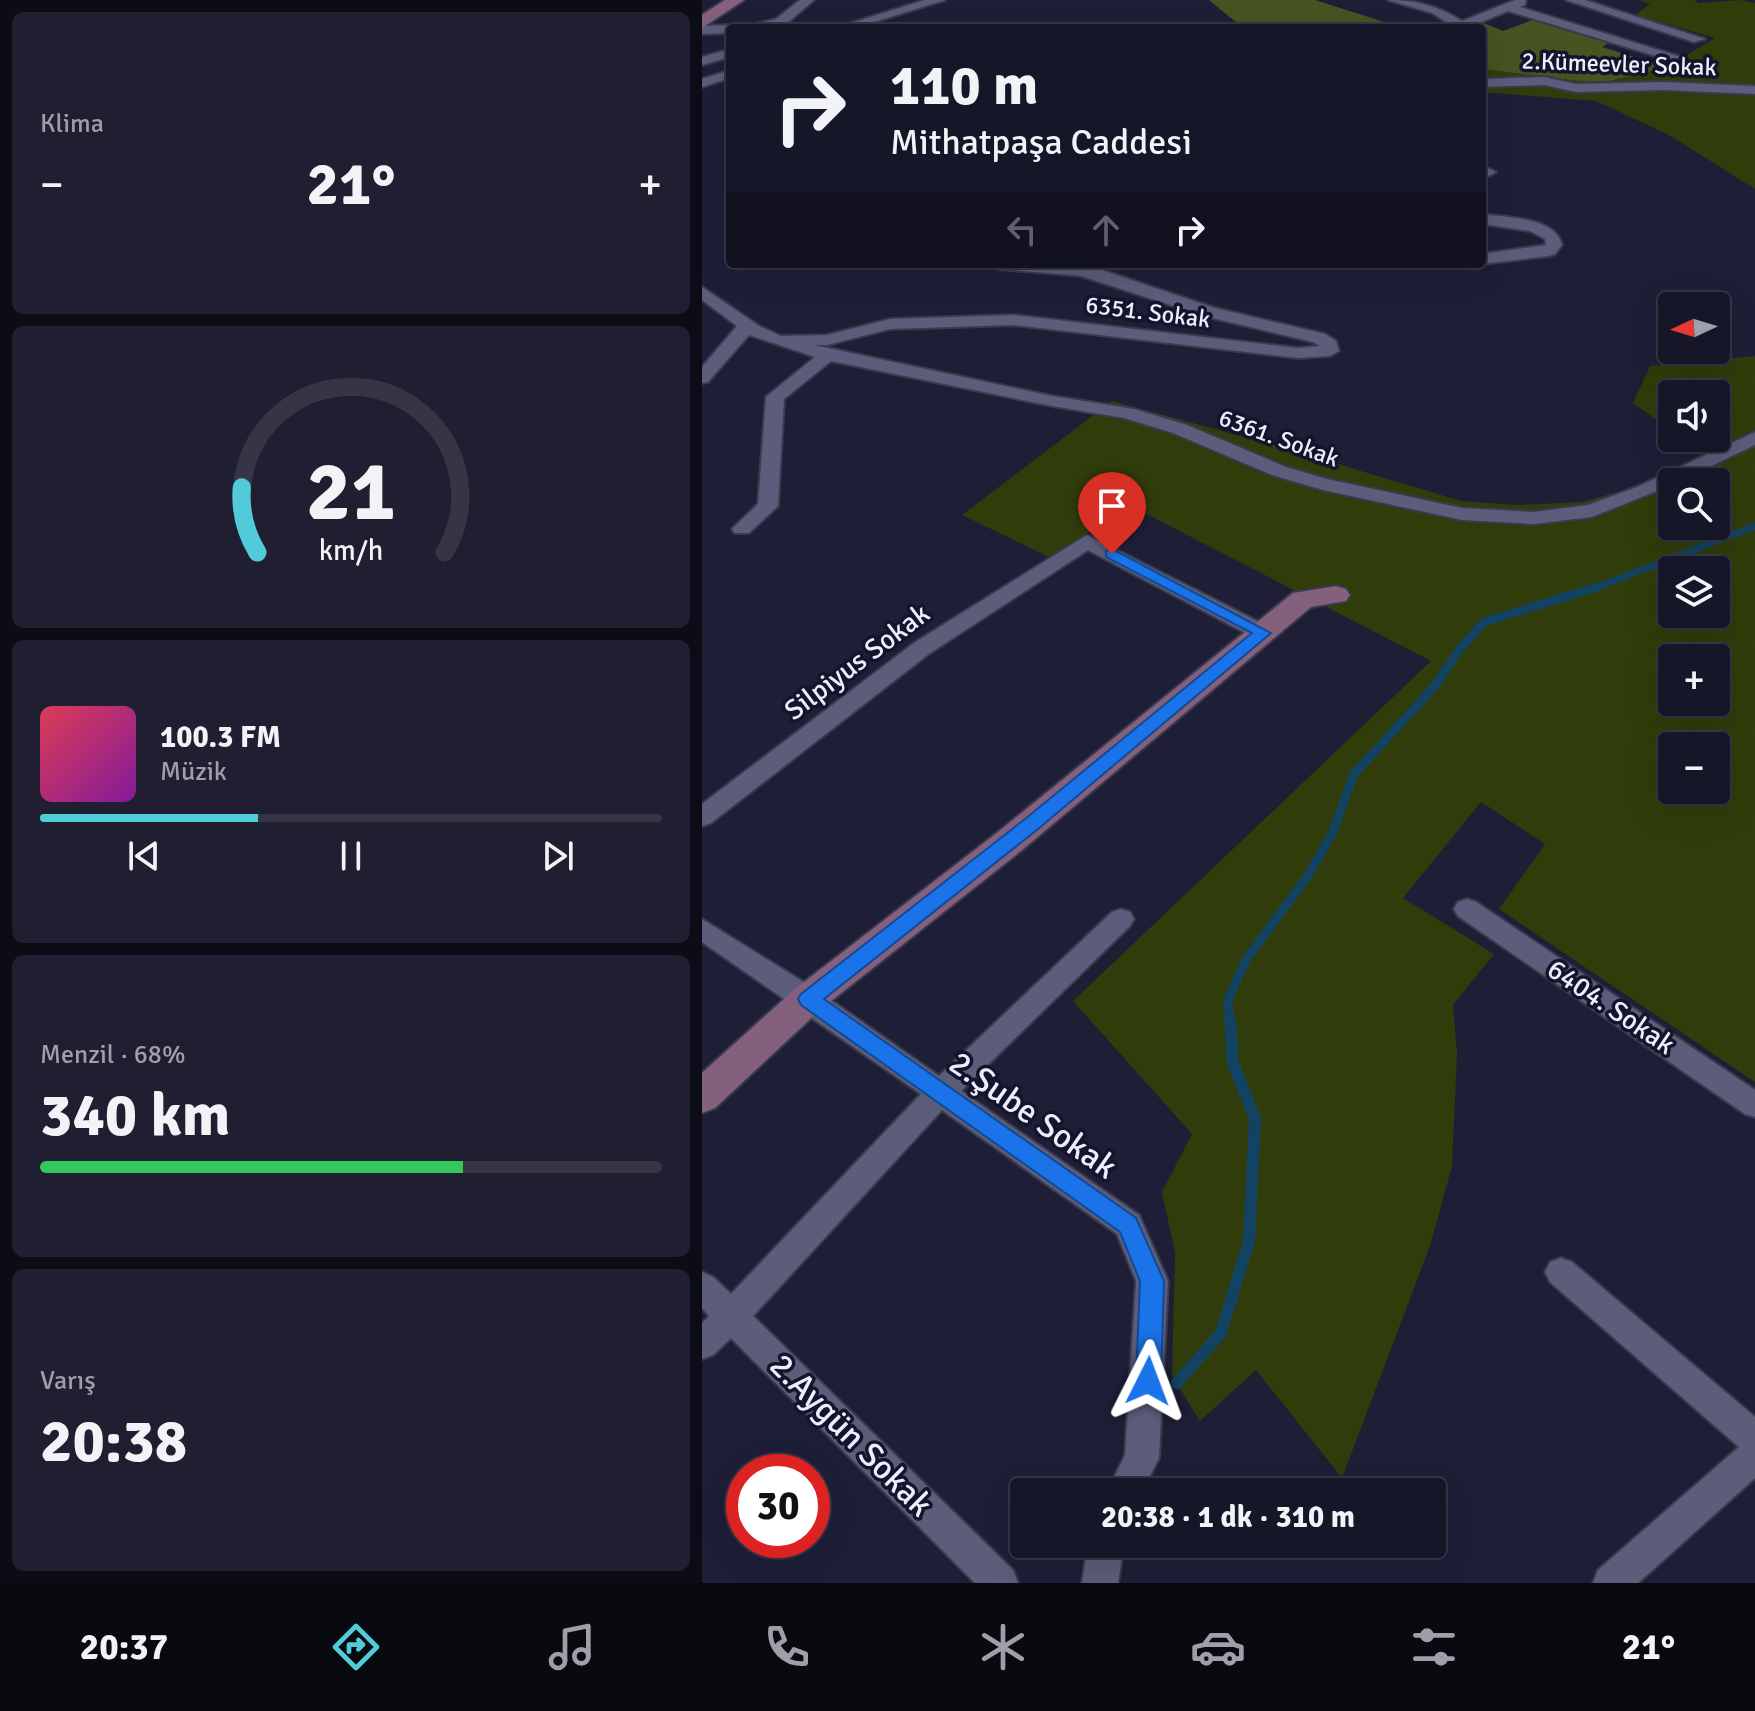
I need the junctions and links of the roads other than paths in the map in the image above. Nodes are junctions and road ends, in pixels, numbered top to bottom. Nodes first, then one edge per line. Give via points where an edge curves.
1 (736, 0) edge
2 (808, 0) edge
3 (939, 0) edge
4 (1394, 0) edge
5 (1527, 0) edge
6 (1572, 0) edge
7 (1507, 7) junction
8 (702, 23) edge
9 (768, 24) edge
10 (855, 24) edge
11 (1455, 24) edge
12 (1466, 24) edge
13 (726, 29) edge
14 (702, 30) edge
15 (1699, 39) dead end
16 (726, 56) edge
17 (1674, 57) dead end
18 (702, 61) edge
19 (726, 75) edge
20 (702, 83) edge
21 (1486, 83) edge
22 (1755, 90) edge
23 (1486, 220) edge
24 (1486, 259) edge
25 (1078, 268) edge
26 (702, 292) edge
27 (747, 326) junction
28 (779, 341) junction
29 (828, 355) junction
30 (702, 378) edge
31 (1755, 438) edge
32 (742, 529) dead end
33 (1336, 595) dead end
34 (1263, 633) junction
35 (702, 817) edge
36 (1467, 909) dead end
37 (1121, 919) dead end
38 (702, 929) edge
39 (808, 999) junction
40 (939, 1094) junction
41 (702, 1097) edge
42 (1755, 1105) edge
43 (1561, 1272) dead end
44 (702, 1287) edge
45 (732, 1316) junction
46 (702, 1344) edge
47 (1755, 1439) edge
48 (1755, 1455) edge
49 (1131, 1478) edge
50 (1104, 1558) edge
51 (1000, 1583) edge
52 (1100, 1583) edge
53 (1611, 1583) edge

1 - 8 main road
2 - 9 street via 780,22
3 - 10 street
4 - 11 street via 1436,10
5 - 7 street
6 - 15 street
7 - 12 street
7 - 17 street
13 - 14 street
16 - 18 street
19 - 20 street
21 - 22 street, 2.Kümeevler Sokak
23 - 24 street via 1534,227 1552,237 1554,245 1549,251
25 - 28 street, 6351. Sokak via 1210,312 1319,338 1330,351 1298,353 1013,320 890,324 827,340
26 - 27 street, 6351. Sokak
27 - 28 street, 6351. Sokak
27 - 30 street
28 - 29 street, 6361. Sokak
29 - 31 street, 6361. Sokak via 1127,413 1279,471 1462,514 1534,518 1592,511
29 - 32 street via 775,397 768,506
33 - 34 main road via 1303,599
34 - 35 street, Silpiyus Sokak via 1087,541 922,648
34 - 39 main road via 1022,832
36 - 42 street, 6404. Sokak
37 - 40 street
38 - 39 street, 2.Şube Sokak
39 - 40 street, 2.Şube Sokak
39 - 41 main road
40 - 45 street
40 - 49 street, 2.Şube Sokak via 1128,1225 1152,1281 1142,1458
43 - 47 street
44 - 45 street, 2.Aygün Sokak
45 - 46 street
45 - 51 street, 2.Aygün Sokak
48 - 53 street
50 - 52 street

